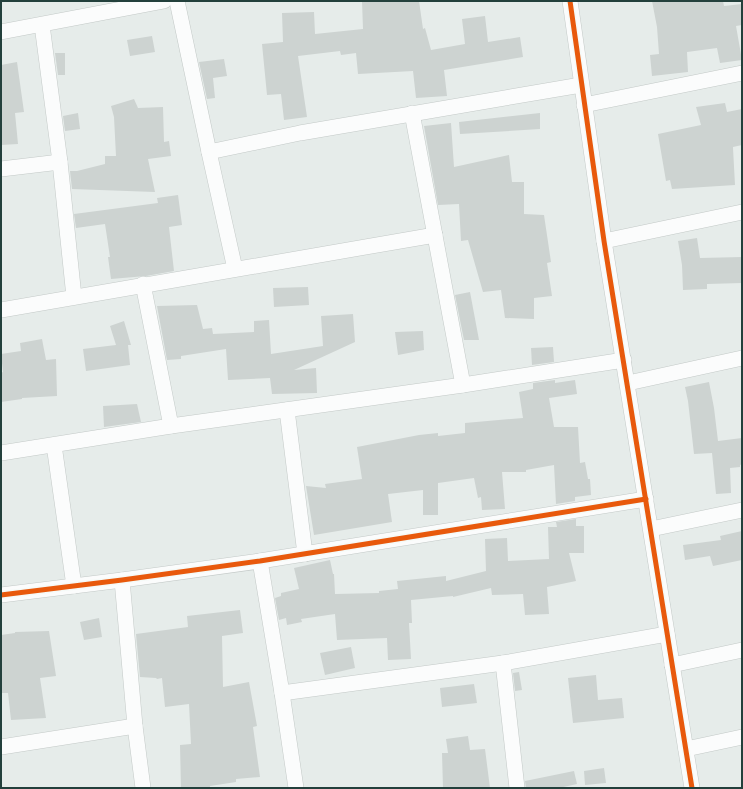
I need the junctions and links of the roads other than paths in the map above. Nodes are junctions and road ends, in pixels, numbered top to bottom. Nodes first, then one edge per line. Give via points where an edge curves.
1 (164, 1) edge
2 (177, 1) edge
3 (570, 1) edge
4 (42, 24) junction
5 (1, 32) edge
6 (742, 73) edge
7 (580, 85) junction
8 (584, 105) junction
9 (412, 114) junction
10 (209, 152) junction
11 (60, 162) junction
12 (1, 169) edge
13 (742, 212) edge
14 (435, 235) junction
15 (604, 241) junction
16 (235, 269) junction
17 (143, 284) junction
18 (74, 297) junction
19 (1, 310) edge
20 (742, 358) edge
21 (624, 360) junction
22 (628, 383) junction
23 (463, 385) junction
24 (287, 410) junction
25 (171, 426) junction
26 (54, 445) junction
27 (1, 453) edge
28 (646, 499) junction
29 (742, 510) edge
30 (651, 530) junction
31 (306, 554) junction
32 (260, 561) junction
33 (122, 580) junction
34 (74, 586) junction
35 (1, 595) edge
36 (667, 634) junction
37 (742, 650) edge
38 (503, 663) junction
39 (672, 665) junction
40 (282, 693) junction
41 (135, 726) junction
42 (742, 738) edge
43 (1, 747) edge
44 (686, 748) junction
45 (143, 788) edge
46 (296, 788) edge
47 (517, 788) edge
48 (692, 788) edge

1 - 4 street
2 - 10 street
3 - 7 street
4 - 5 street
4 - 11 street
6 - 8 street
7 - 8 street
7 - 9 street
8 - 15 street
9 - 10 street
9 - 14 street
10 - 16 street
11 - 12 street
11 - 18 street
13 - 15 street
14 - 16 street
14 - 23 street
15 - 21 street
16 - 17 street
17 - 18 street
17 - 25 street
18 - 19 street
20 - 22 street
21 - 22 street
21 - 23 street
22 - 28 street
23 - 24 street
24 - 25 street
24 - 31 street
25 - 26 street
26 - 27 street
26 - 34 street
28 - 30 street
28 - 31 street
29 - 30 street
30 - 36 street
31 - 32 street
32 - 33 street
32 - 40 street
33 - 34 street
33 - 41 street
34 - 35 street
36 - 38 street
36 - 39 street
37 - 39 street
38 - 40 street
38 - 47 street
39 - 44 street
40 - 46 street
41 - 43 street
41 - 45 street
42 - 44 street
44 - 48 street

